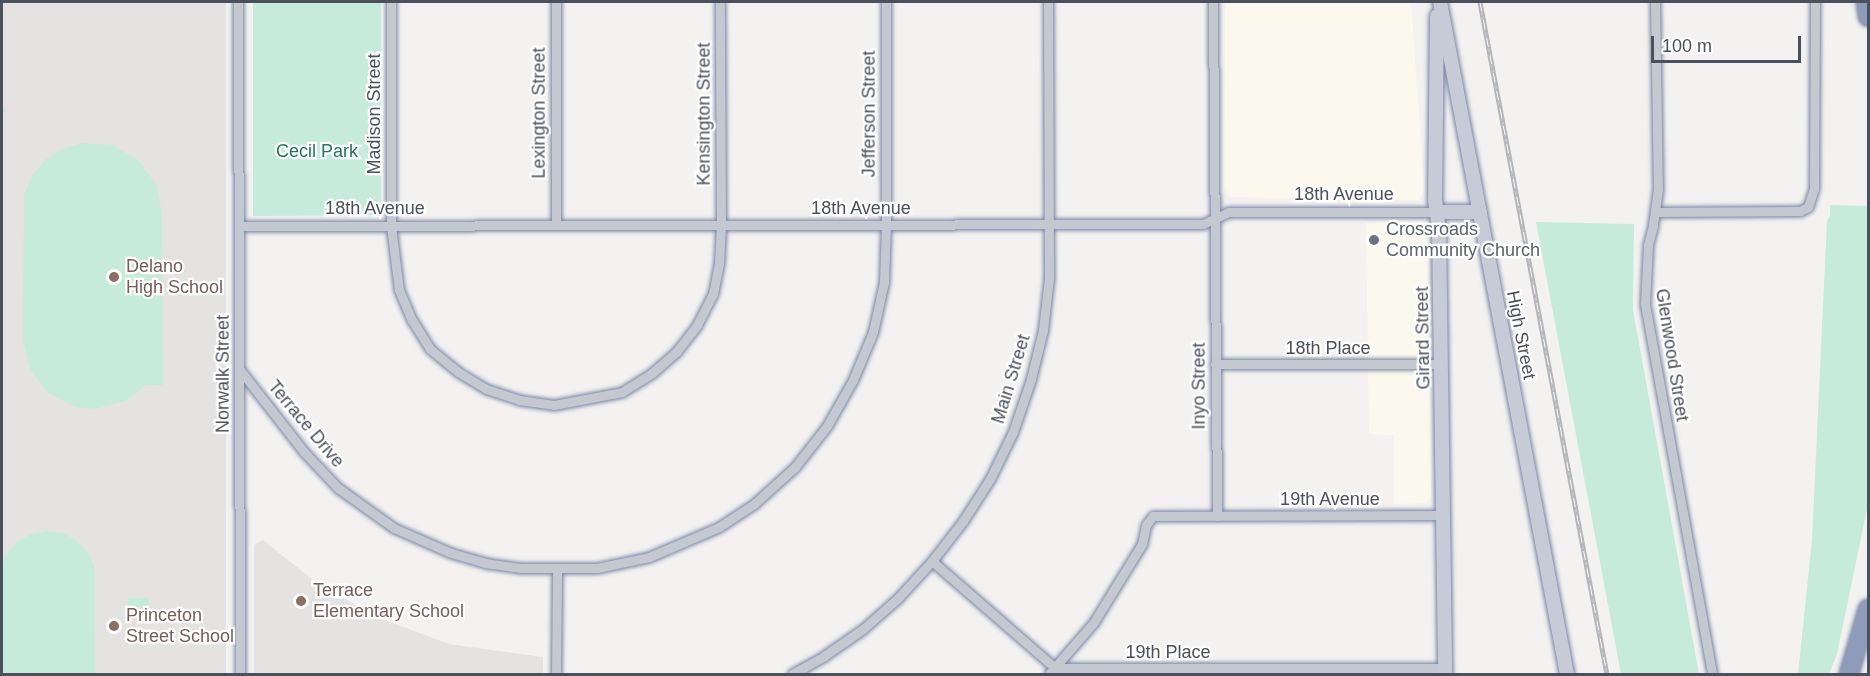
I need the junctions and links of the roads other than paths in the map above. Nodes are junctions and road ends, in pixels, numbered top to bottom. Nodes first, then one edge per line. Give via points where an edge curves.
1 (238, 2) edge
2 (391, 2) edge
3 (556, 2) edge
4 (720, 2) edge
5 (886, 2) edge
6 (1048, 2) edge
7 (1213, 2) edge
8 (1439, 2) edge
9 (1655, 2) edge
10 (1815, 2) edge
11 (1865, 2) edge
12 (1868, 15) edge
13 (1437, 212) junction
14 (1480, 212) junction
15 (1656, 212) junction
16 (1215, 218) junction
17 (556, 225) junction
18 (1051, 225) junction
19 (239, 226) junction
20 (391, 226) junction
21 (721, 226) junction
22 (886, 226) junction
23 (1215, 364) junction
24 (1441, 364) junction
25 (240, 370) junction
26 (1442, 515) junction
27 (1217, 516) junction
28 (932, 561) junction
29 (557, 570) junction
30 (1869, 609) edge
31 (1052, 671) edge
32 (1445, 671) edge
33 (240, 675) edge
34 (556, 675) edge
35 (792, 675) edge
36 (1567, 675) edge
37 (1712, 675) edge
38 (1849, 675) edge

1 - 19 street, Norwalk Street
2 - 20 street, Madison Street
3 - 17 street, Lexington Street
4 - 21 street, Kensington Street
5 - 22 street, Jefferson Street
6 - 18 street, Main Street
7 - 16 street, Inyo Street
8 - 13 main road, Girard Street via 1435,56
8 - 14 main road, High Street
9 - 15 street, Glenwood Street
10 - 15 street via 1814,189 1808,207 1800,211
11 - 12 highway
13 - 14 main road, 18th Avenue
13 - 16 street, 18th Avenue via 1229,212
13 - 24 main road, Girard Street
14 - 36 main road, High Street
15 - 37 street, Glenwood Street via 1648,245 1645,304
16 - 18 street, 18th Avenue via 1203,224
16 - 23 street, Inyo Street
17 - 20 street, 18th Avenue
17 - 21 street, 18th Avenue
18 - 22 street, 18th Avenue
18 - 28 street, Main Street via 1043,330 1013,432 984,488
19 - 20 street, 18th Avenue
19 - 25 street, Norwalk Street
20 - 21 street, Madison Street via 399,290 430,349 486,389 519,400 554,405 622,392 677,351 697,325 713,294
21 - 22 street, 18th Avenue
22 - 29 street, Terrace Drive via 884,282 873,332 853,380 827,426 795,467 753,504 686,544 631,562
23 - 24 street, 18th Place
23 - 27 street, Inyo Street
24 - 26 main road, Girard Street
25 - 29 street, Terrace Drive via 314,464 380,519 412,537 468,558
25 - 33 street, Norwalk Street
26 - 27 street, 19th Avenue
26 - 32 main road, Girard Street
27 - 31 street via 1153,516 1146,525 1142,544 1094,622
28 - 31 street
28 - 35 street, Main Street via 862,629
29 - 34 street
30 - 38 highway
31 - 32 street, 19th Place

